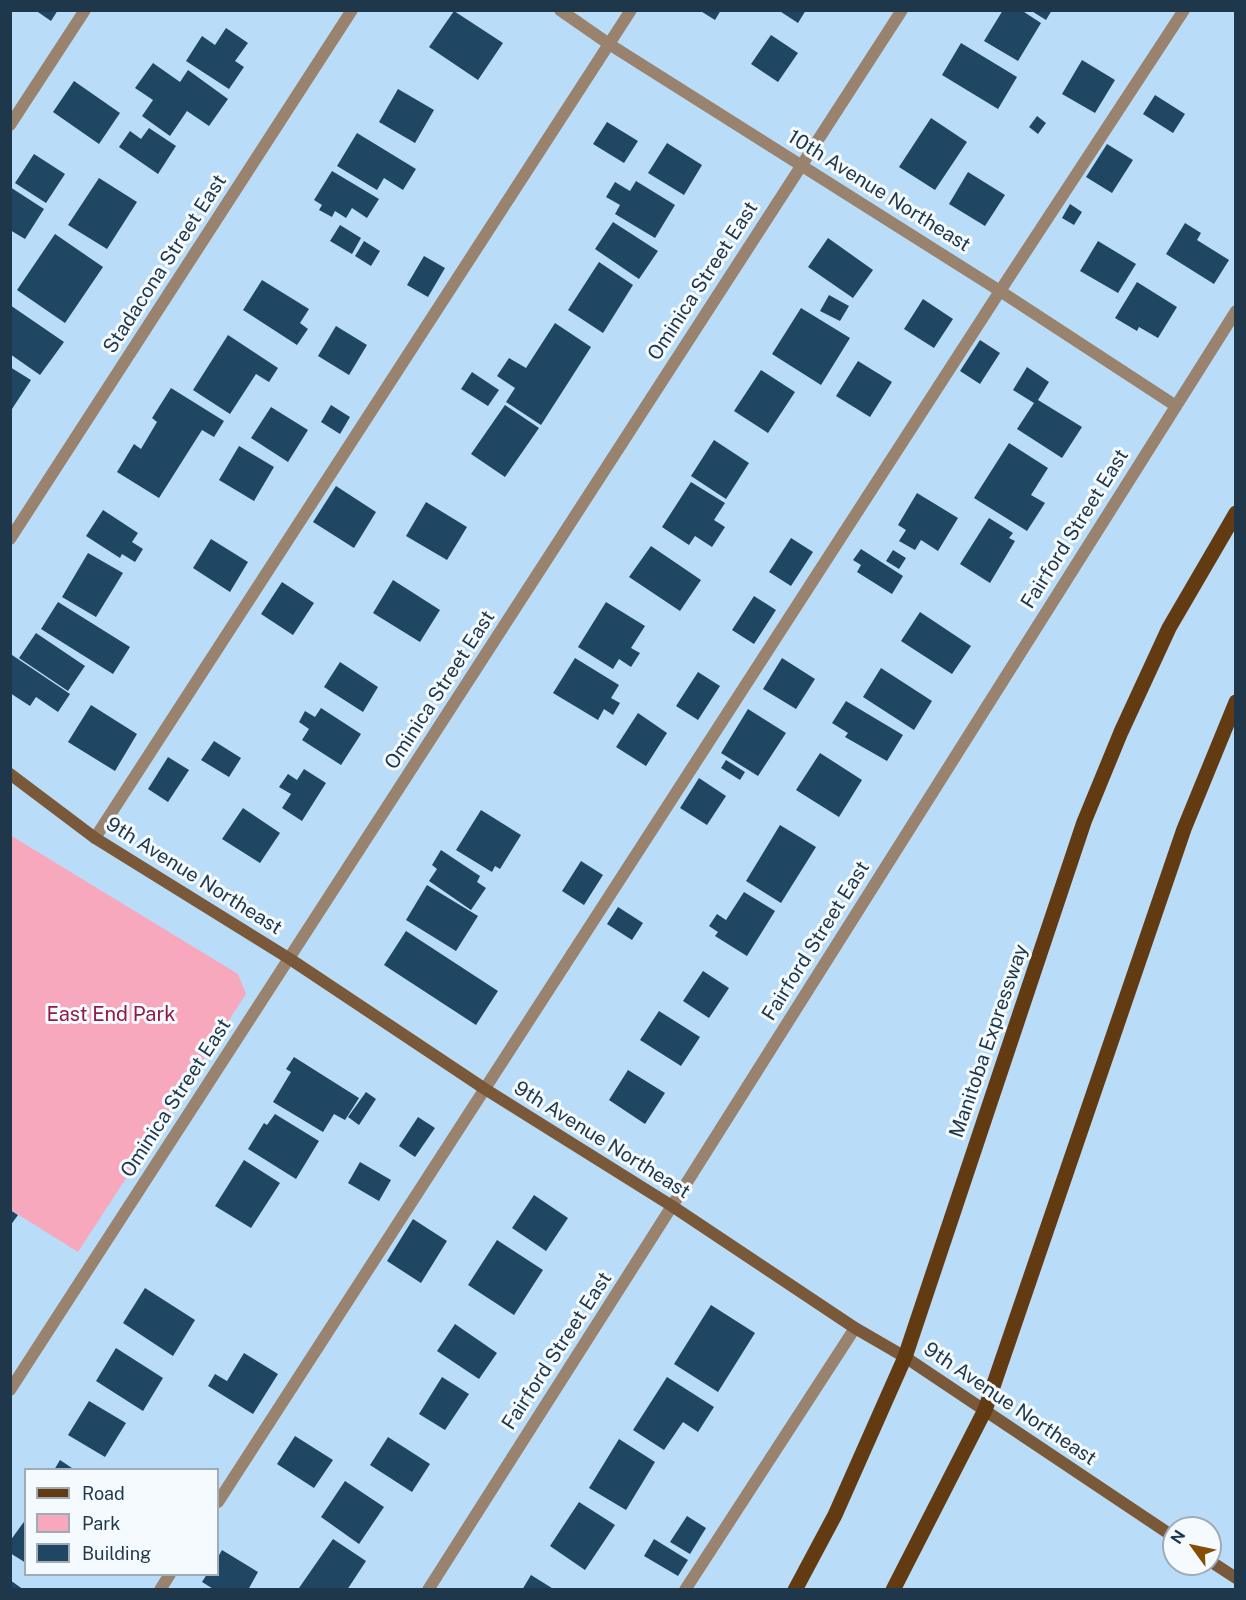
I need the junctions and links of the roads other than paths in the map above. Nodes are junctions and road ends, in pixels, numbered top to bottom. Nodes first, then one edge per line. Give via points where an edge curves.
1 (85, 10) edge
2 (352, 10) edge
3 (560, 10) edge
4 (631, 10) edge
5 (902, 10) edge
6 (1184, 10) edge
7 (609, 44) junction
8 (10, 125) edge
9 (801, 165) junction
10 (1000, 291) junction
11 (1236, 311) edge
12 (1176, 406) junction
13 (1236, 513) edge
14 (10, 539) edge
15 (1236, 702) edge
16 (10, 774) edge
17 (95, 838) junction
18 (290, 959) junction
19 (485, 1089) junction
20 (672, 1206) junction
21 (855, 1328) junction
22 (905, 1357) junction
23 (10, 1389) edge
24 (985, 1410) junction
25 (219, 1500) edge
26 (1162, 1529) edge
27 (1222, 1569) edge
28 (169, 1576) edge
29 (1236, 1578) edge
30 (160, 1590) edge
31 (428, 1590) edge
32 (685, 1590) edge
33 (795, 1590) edge
34 (893, 1590) edge

1 - 8 street
2 - 14 street, Stadacona Street East
3 - 7 street, 10th Avenue Northeast
4 - 7 street
5 - 9 street, Ominica Street East
6 - 10 street
7 - 9 street, 10th Avenue Northeast
7 - 17 street
9 - 10 street, 10th Avenue Northeast
9 - 18 street, Ominica Street East
10 - 12 street, 10th Avenue Northeast
10 - 19 street
11 - 12 street, Fairford Street East
12 - 20 street, Fairford Street East
13 - 22 main road, Manitoba Expressway via 1169,628 1084,822
15 - 24 main road via 1184,829
16 - 17 street, 9th Avenue Northeast
17 - 18 street, 9th Avenue Northeast
18 - 19 street, 9th Avenue Northeast
18 - 23 street, Ominica Street East
19 - 20 street, 9th Avenue Northeast
19 - 25 street
20 - 21 street, 9th Avenue Northeast
20 - 31 street, Fairford Street East
21 - 22 street, 9th Avenue Northeast
21 - 32 street
22 - 24 street, 9th Avenue Northeast
22 - 33 main road, Manitoba Expressway via 835,1515
24 - 26 street, 9th Avenue Northeast
24 - 34 main road
27 - 29 street
28 - 30 street

